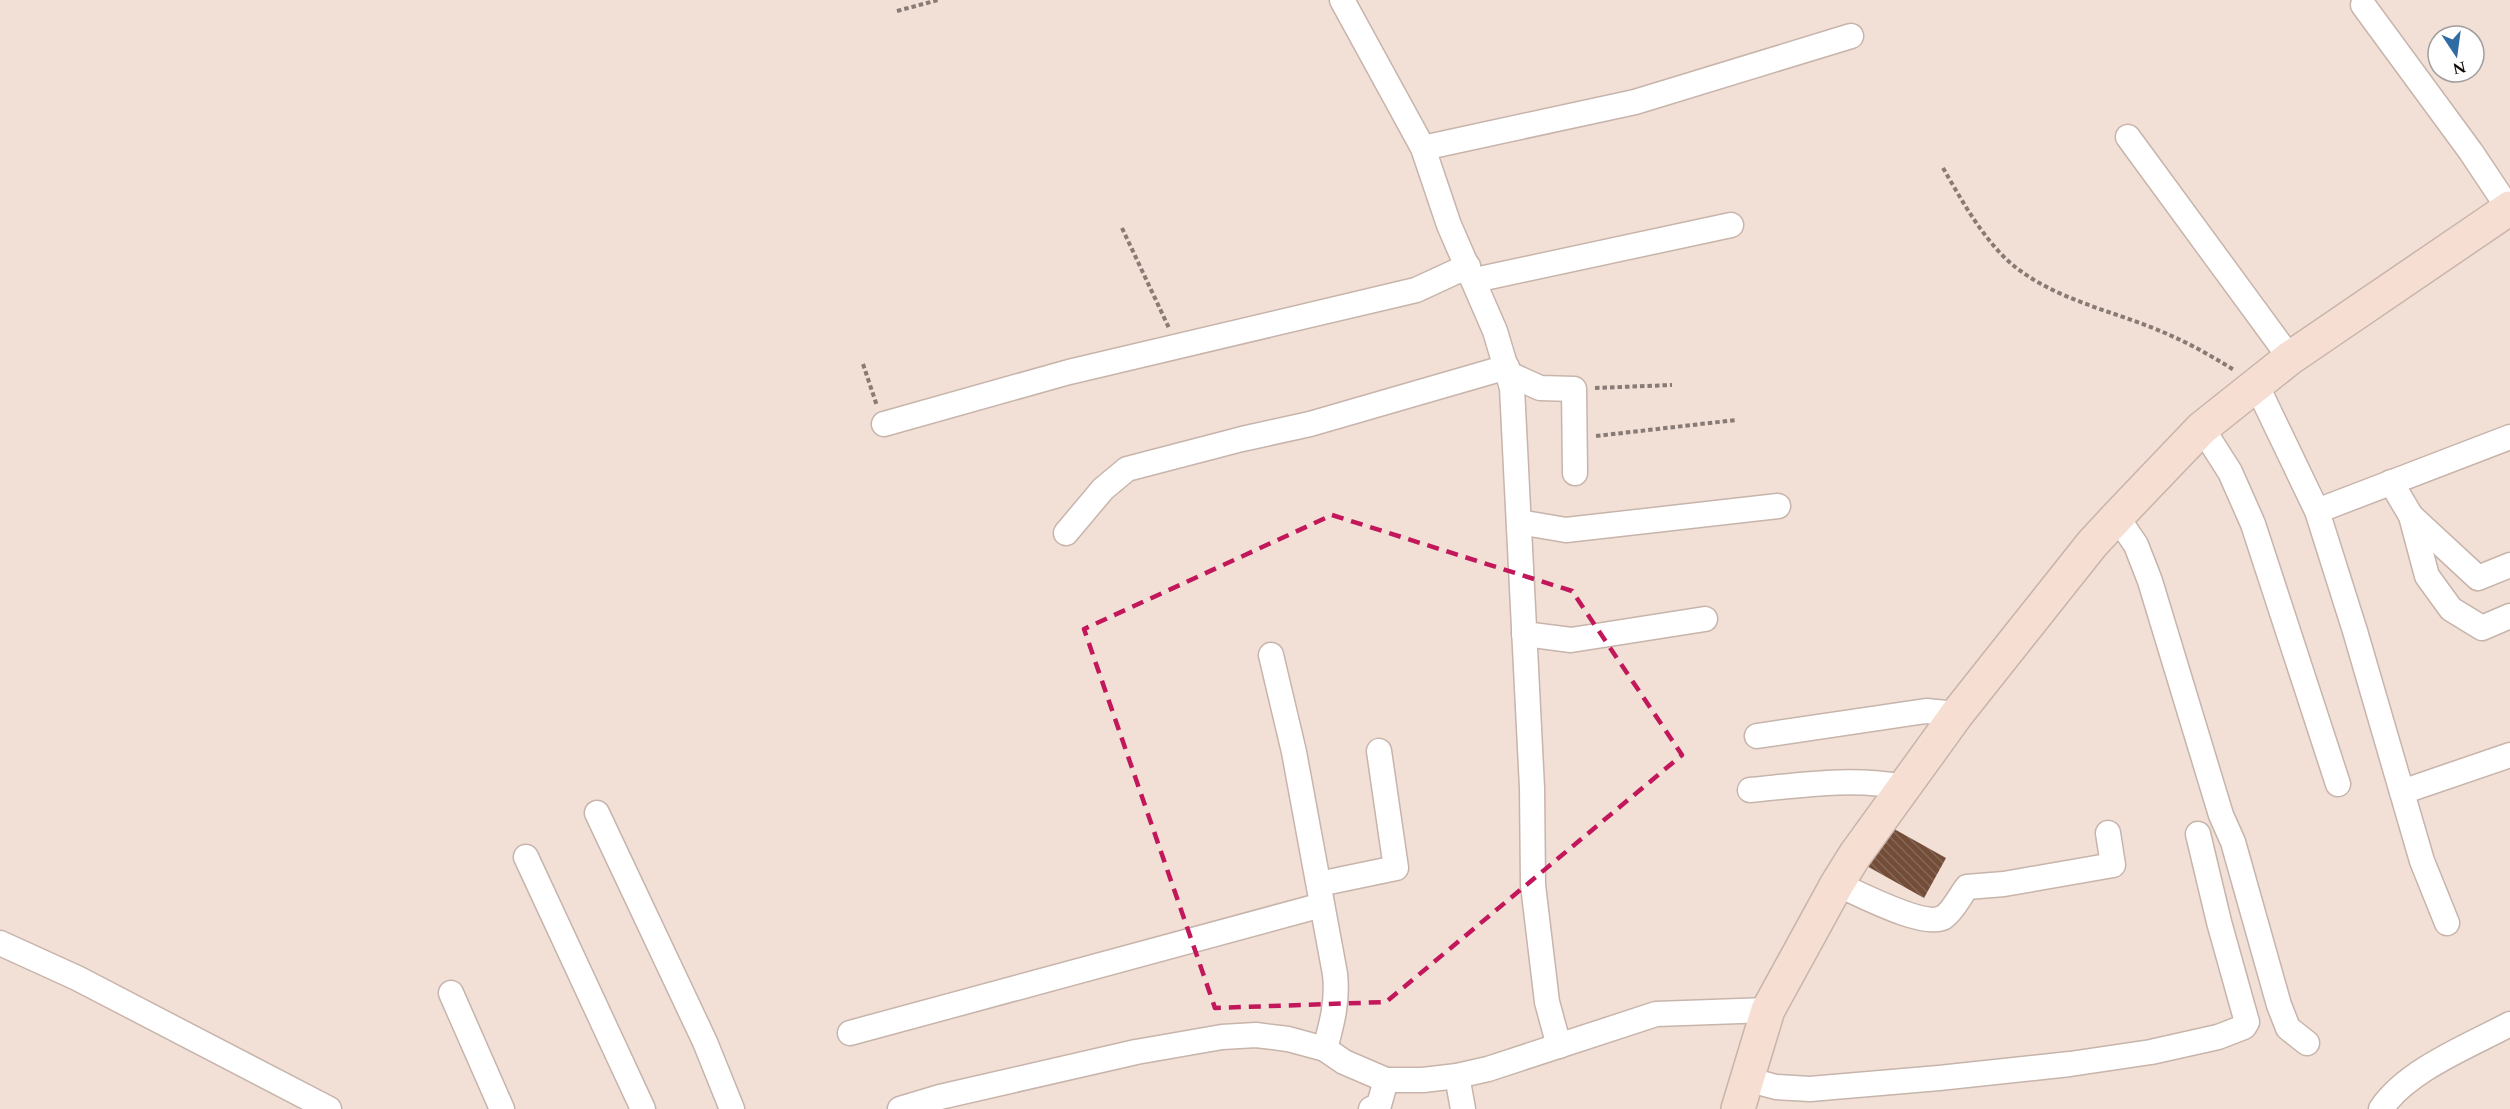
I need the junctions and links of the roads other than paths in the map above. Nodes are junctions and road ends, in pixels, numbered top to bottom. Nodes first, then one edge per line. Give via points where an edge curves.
1 (1342, 0) edge
2 (2363, 5) dead end
3 (1851, 36) dead end
4 (2128, 137) dead end
5 (1423, 148) junction
6 (2509, 208) edge
7 (1731, 225) dead end
8 (1472, 273) junction
9 (2290, 358) junction
10 (1508, 370) junction
11 (2256, 384) junction
12 (884, 424) road end
13 (2202, 428) junction
14 (2510, 437) edge
15 (1575, 473) dead end
16 (2391, 482) junction
17 (1778, 506) dead end
18 (2317, 511) junction
19 (2411, 516) junction
20 (2117, 517) junction
21 (1520, 522) junction
22 (1066, 533) dead end
23 (2510, 565) edge
24 (2510, 616) edge
25 (1705, 619) dead end
26 (1524, 634) junction
27 (1271, 655) dead end
28 (1957, 714) junction
29 (1757, 736) dead end
30 (1379, 751) dead end
31 (2510, 755) edge
32 (2338, 784) dead end
33 (1904, 787) junction
34 (1750, 790) dead end
35 (2402, 792) junction
36 (597, 813) dead end
37 (2108, 833) dead end
38 (2198, 834) dead end
39 (526, 857) dead end
40 (1837, 884) junction
41 (1320, 894) junction
42 (2447, 923) dead end
43 (0, 943) edge
44 (451, 993) dead end
45 (1768, 1010) junction
46 (2510, 1024) edge
47 (850, 1033) dead end
48 (2307, 1043) dead end
49 (1559, 1046) junction
50 (1325, 1049) junction
51 (1457, 1076) junction
52 (1386, 1080) junction
53 (1742, 1094) edge
54 (329, 1109) edge
55 (502, 1109) edge
56 (643, 1109) edge
57 (732, 1109) edge
58 (900, 1109) edge
59 (1371, 1109) edge
60 (1463, 1109) edge
61 (2382, 1109) edge

1 - 5 street
2 - 6 street
3 - 5 street via 1635,102
4 - 9 street
5 - 8 street via 1449,225
6 - 9 main road
7 - 8 street
8 - 10 street
8 - 12 street via 1416,290 1069,372
9 - 11 main road
10 - 15 street via 1540,388 1574,389
10 - 21 street via 1516,427
10 - 22 street via 1126,469 1103,489
11 - 13 main road
11 - 18 street
13 - 20 main road
13 - 32 street via 2230,472 2253,524
14 - 16 street
16 - 18 street
16 - 19 street
17 - 21 street via 1566,530
18 - 35 street
19 - 23 street via 2478,578
19 - 24 street via 2427,576 2451,609 2482,628
20 - 28 main road
20 - 48 street via 2136,545 2150,581 2221,815 2233,842 2279,1005 2288,1028
21 - 26 street
25 - 26 street via 1571,640
26 - 49 street via 1536,925 1547,1002
27 - 41 street via 1294,752
28 - 29 street via 1926,711
28 - 33 main road
30 - 41 street via 1396,868
31 - 35 street
33 - 34 street via 1881,782 1832,782
33 - 40 main road
35 - 42 street via 2422,861
36 - 57 street via 705,1042
37 - 40 street via 2113,865 1967,887 1945,917 1938,920 1919,919
38 - 53 street via 2247,1022 2237,1031 2151,1052 1939,1078 1810,1089 1776,1087
39 - 56 street
40 - 45 main road
41 - 47 street
41 - 50 street via 1337,993
43 - 54 street
44 - 55 street
45 - 49 street via 1656,1014
45 - 53 main road
46 - 61 street via 2409,1078
49 - 51 street
50 - 52 street
50 - 58 street via 1256,1035 1222,1037 1136,1052
51 - 52 street
51 - 60 street
52 - 59 street via 1379,1105

